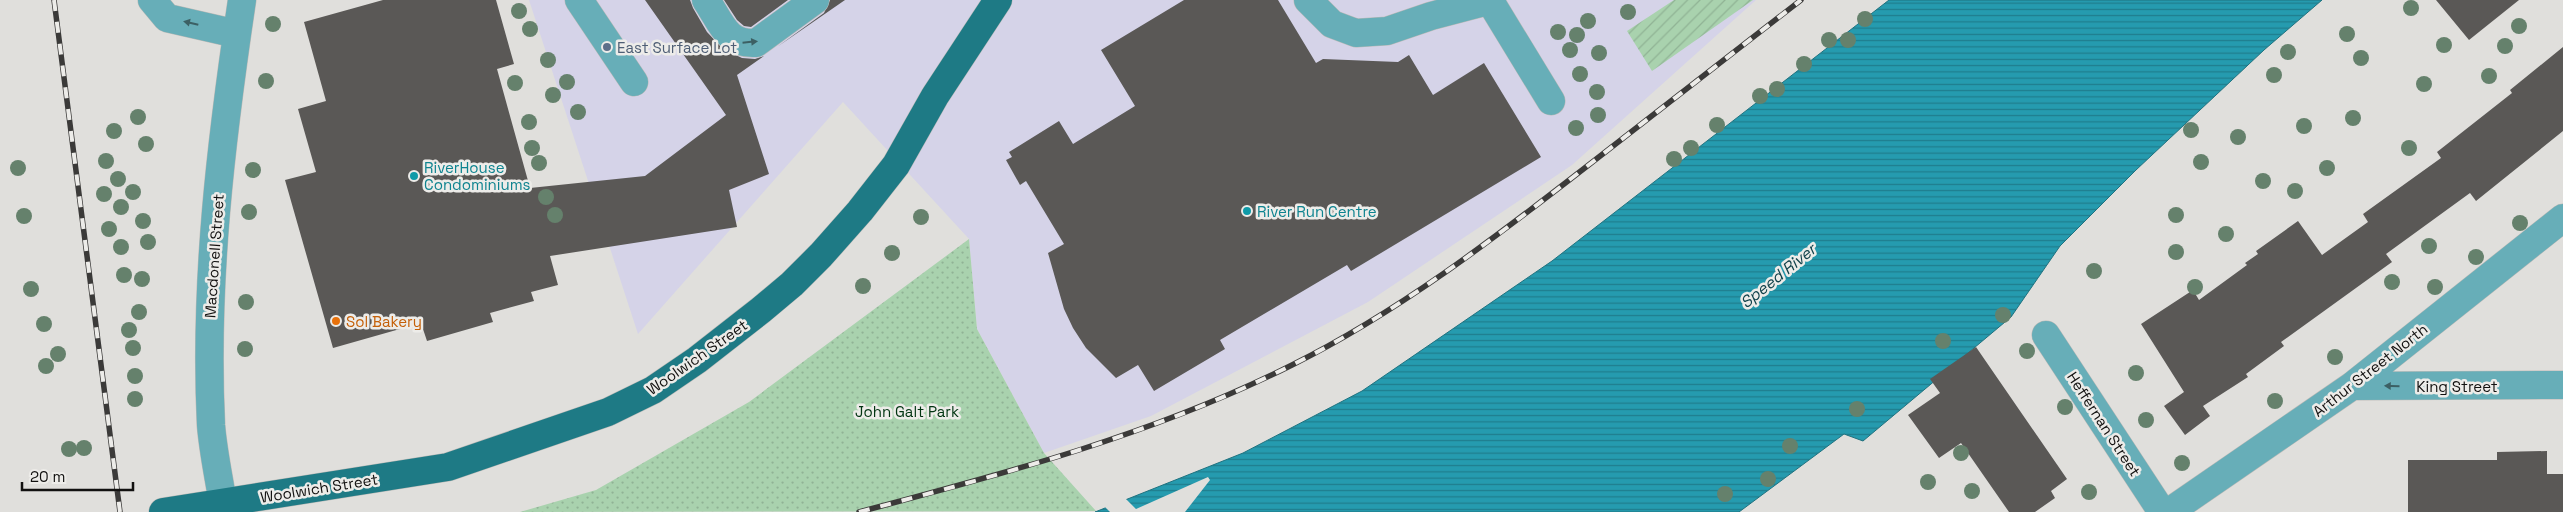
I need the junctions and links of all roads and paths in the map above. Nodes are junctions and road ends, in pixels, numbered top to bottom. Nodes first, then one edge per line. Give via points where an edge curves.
1 (152, 0) edge
2 (242, 0) edge
3 (578, 0) edge
4 (706, 0) edge
5 (815, 0) edge
6 (998, 0) edge
7 (1308, 0) edge
8 (1491, 0) edge
9 (237, 34) junction
10 (634, 82) dead end
11 (1550, 101) dead end
12 (2563, 218) edge
13 (2046, 335) dead end
14 (2563, 385) edge
15 (2352, 386) junction
16 (223, 508) edge
17 (163, 512) edge
18 (2162, 512) edge
19 (2169, 512) edge

9 -> 1 street via 167,18
2 - 9 street, Macdonell Street
3 - 10 street
4 -> 5 street via 732,39 747,44 756,43
6 - 16 main road, Woolwich Street via 896,165 822,255 761,310 653,390 608,412 448,467
7 - 8 street via 1332,24 1356,33 1388,31
8 - 11 street
9 - 16 street, Macdonell Street via 212,241 209,311 211,427
12 - 15 street, Arthur Street North
13 - 18 street, Heffernan Street
14 -> 15 street, King Street
15 - 19 street, Arthur Street North
16 - 17 main road, Woolwich Street

